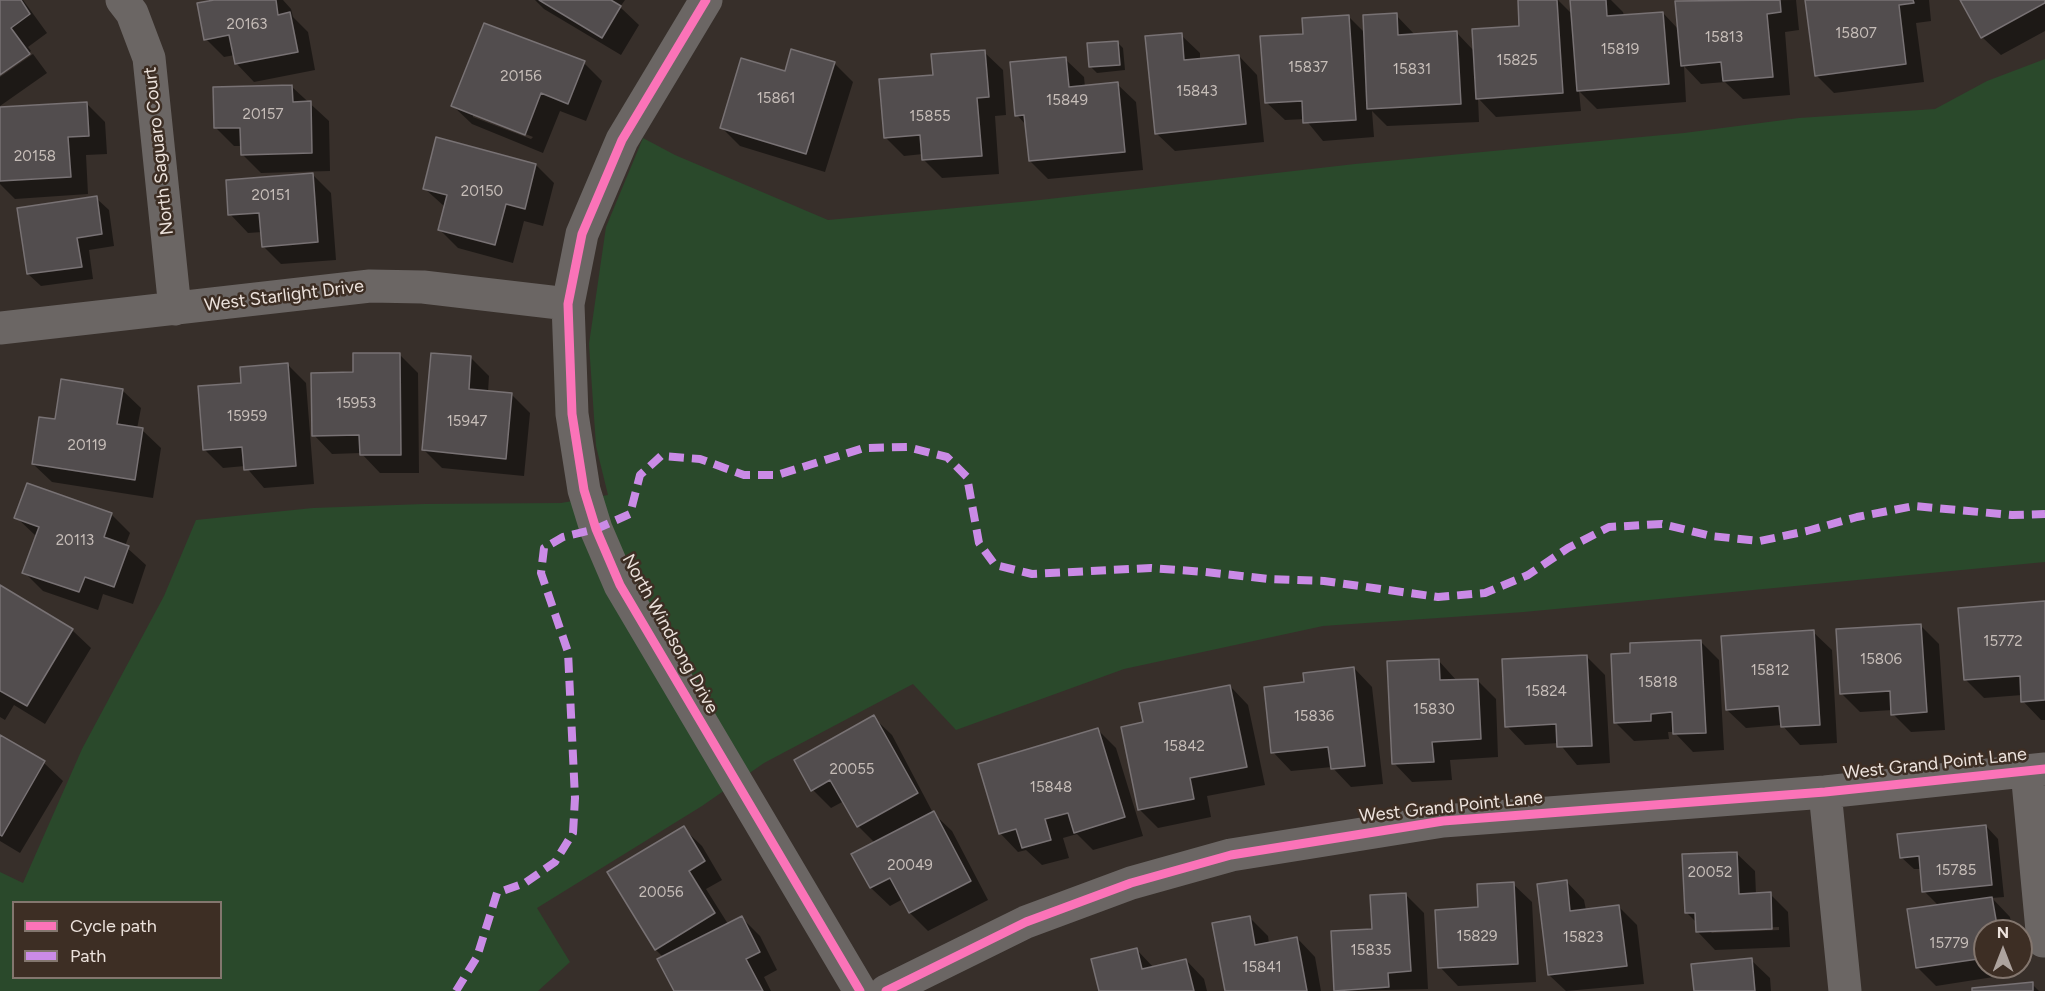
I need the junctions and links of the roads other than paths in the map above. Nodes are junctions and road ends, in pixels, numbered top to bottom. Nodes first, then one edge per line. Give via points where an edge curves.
1 (122, 0) edge
2 (706, 0) edge
3 (568, 304) junction
4 (175, 309) junction
5 (0, 328) edge
6 (2036, 770) edge
7 (1825, 792) junction
8 (2043, 941) dead end
9 (860, 991) edge
10 (886, 991) edge
11 (1845, 991) edge

1 - 4 street, North Saguaro Court via 132,13 149,58
2 - 3 street, North Windsong Drive via 622,140 582,234
3 - 4 street, West Starlight Drive via 423,287 370,286
3 - 9 street, North Windsong Drive via 572,414 584,490 604,548 620,585
4 - 5 street, West Starlight Drive
6 - 7 street, West Grand Point Lane
6 - 8 street, West Grand Point Lane
7 - 10 street, West Grand Point Lane via 1443,821 1231,855 1131,883 1026,922
7 - 11 street

